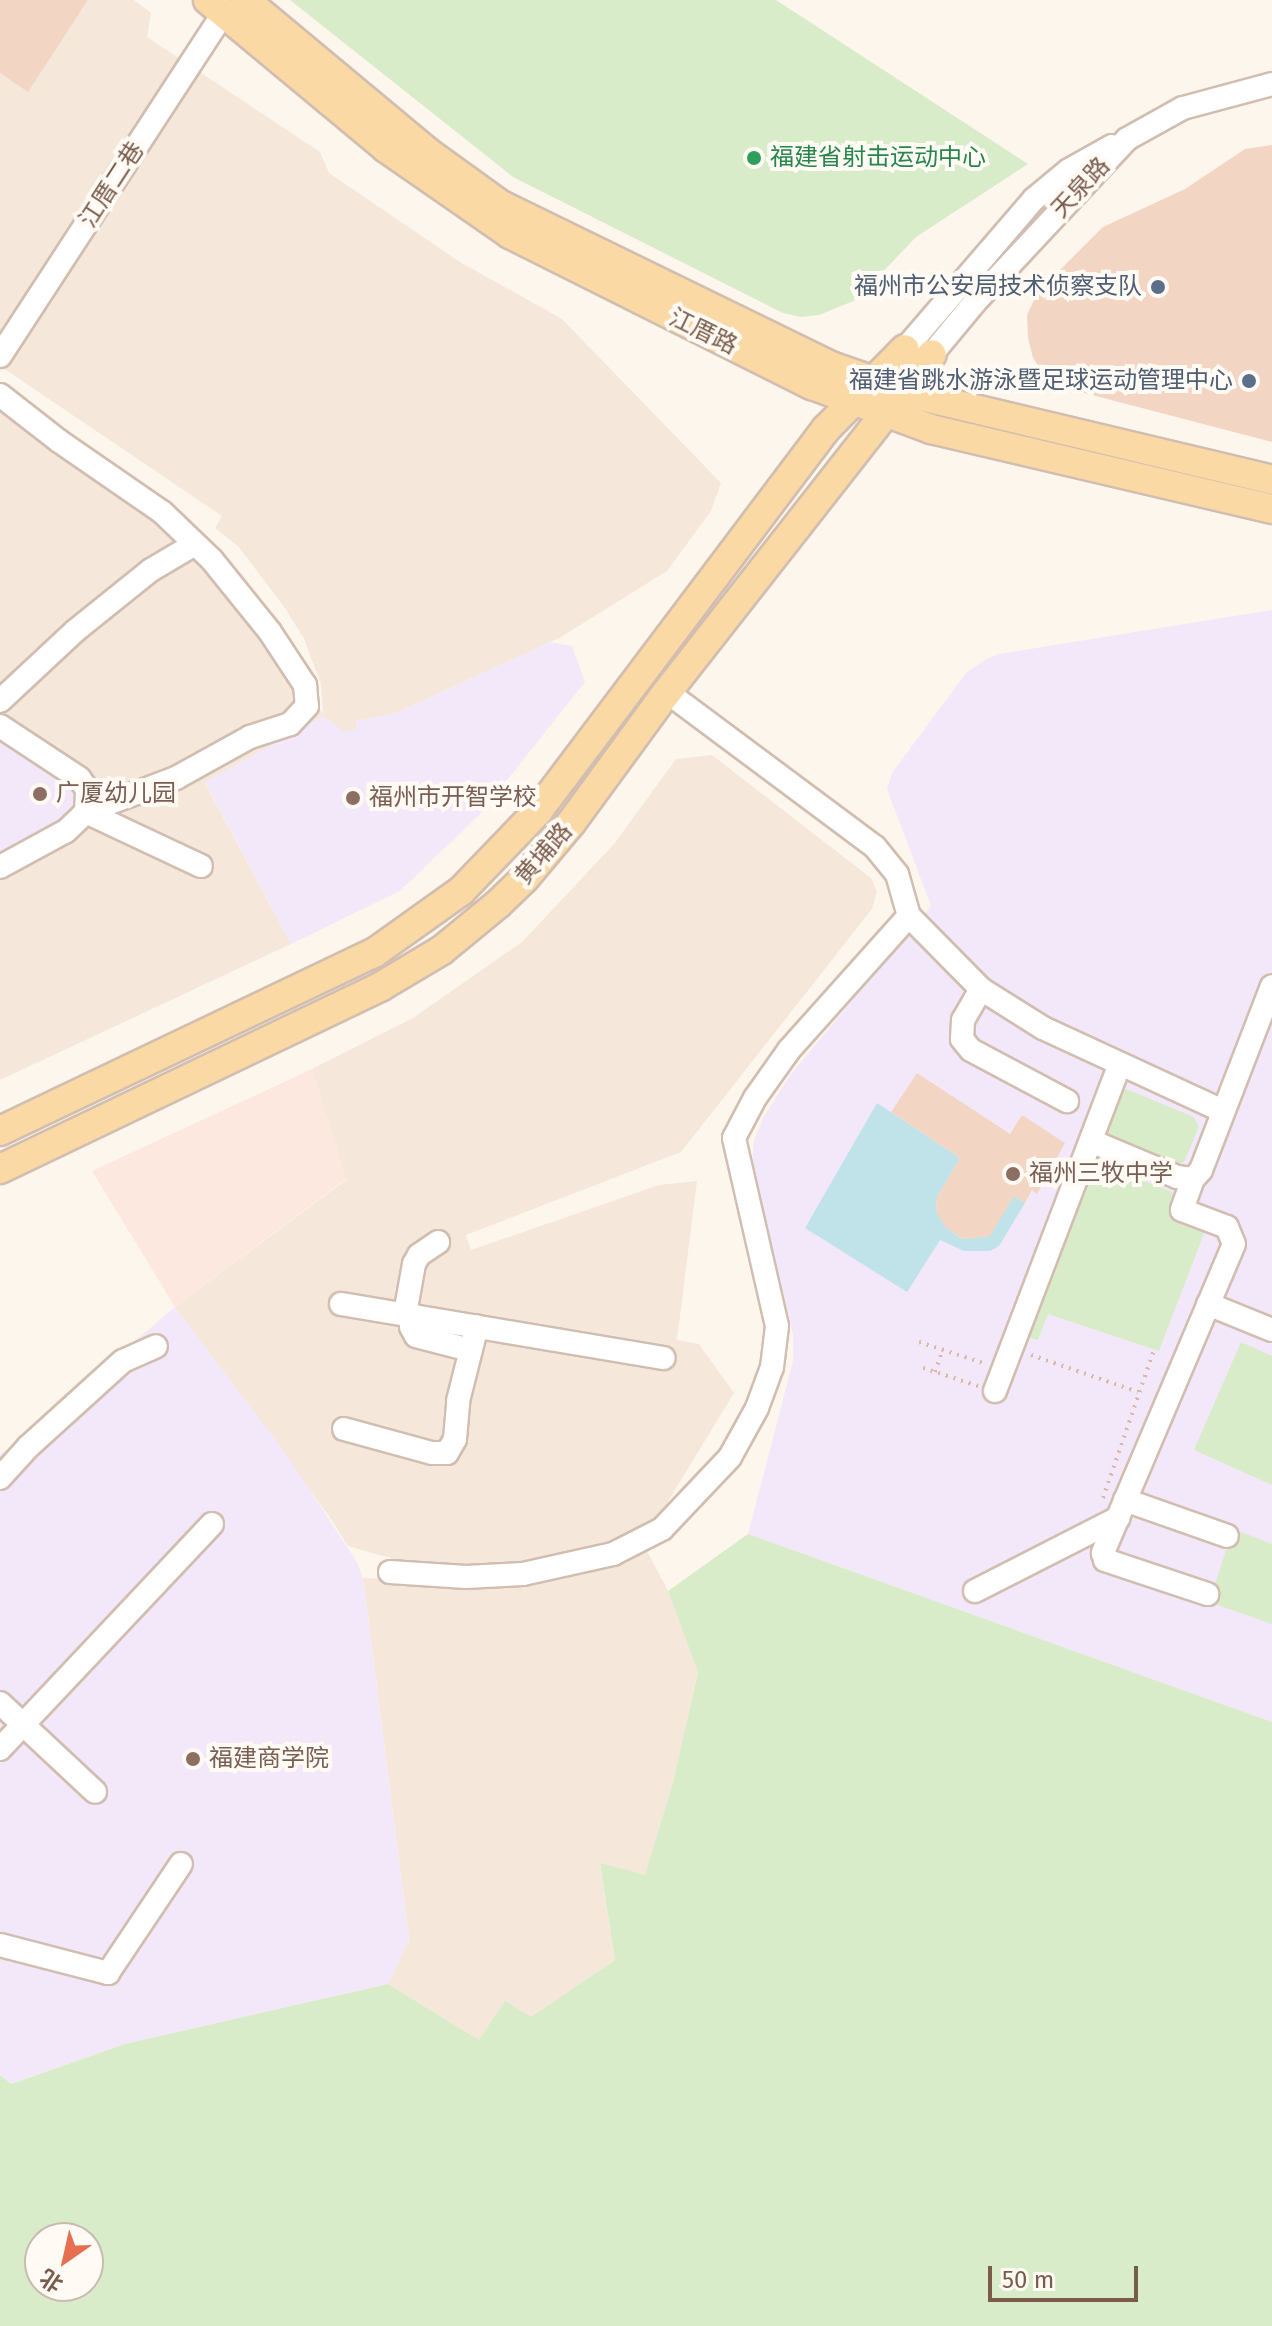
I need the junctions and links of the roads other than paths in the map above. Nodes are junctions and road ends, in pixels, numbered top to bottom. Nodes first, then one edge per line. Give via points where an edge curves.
1 (226, 4) edge
2 (1272, 84) edge
3 (919, 352) junction
4 (0, 356) edge
5 (871, 382) junction
6 (903, 391) junction
7 (0, 395) edge
8 (851, 402) junction
9 (885, 414) junction
10 (1272, 480) edge
11 (1272, 509) edge
12 (195, 544) junction
13 (667, 692) junction
14 (0, 701) edge
15 (0, 726) edge
16 (86, 812) junction
17 (201, 866) dead end
18 (0, 867) edge
19 (909, 916) junction
20 (1272, 986) edge
21 (981, 989) junction
22 (1120, 1064) junction
23 (1067, 1101) dead end
24 (1223, 1111) junction
25 (0, 1131) edge
26 (1091, 1141) junction
27 (0, 1169) edge
28 (1193, 1179) junction
29 (438, 1242) dead end
30 (341, 1304) dead end
31 (1208, 1304) junction
32 (409, 1314) junction
33 (477, 1326) junction
34 (1272, 1330) edge
35 (156, 1346) dead end
36 (470, 1350) junction
37 (664, 1358) dead end
38 (995, 1391) road end
39 (344, 1429) dead end
40 (0, 1478) edge
41 (1118, 1513) junction
42 (212, 1524) dead end
43 (1227, 1536) dead end
44 (390, 1572) dead end
45 (975, 1591) dead end
46 (1207, 1594) dead end
47 (0, 1703) edge
48 (23, 1724) junction
49 (0, 1749) edge
50 (95, 1792) dead end
51 (181, 1864) dead end
52 (0, 1945) edge

1 - 4 street, 江厝二巷
1 - 5 main road, 江厝路 via 501,205
1 - 8 main road, 江厝路 via 386,148 510,234
2 - 3 street, 天泉路 via 1183,108 1127,139 975,302
3 - 5 main road, 黄埔路
3 - 6 main road, 黄埔路
5 - 6 main road, 江厝路
5 - 8 main road, 黄埔路
6 - 9 main road, 黄埔路
6 - 10 main road, 江厝路
7 - 12 street via 162,512
8 - 9 main road, 江厝路
8 - 25 main road, 黄埔路 via 538,811 461,891 374,953
9 - 11 main road, 江厝路
9 - 13 main road, 黄埔路
12 - 14 street via 151,570 75,631
12 - 16 street via 292,663 305,685 307,706 290,724 250,737 176,778
13 - 19 street via 875,847 897,874
13 - 27 main road, 黄埔路 via 524,879 442,950 349,1003
15 - 16 street via 79,778 87,789
16 - 17 street
16 - 18 street via 66,831
19 - 21 street
19 - 44 street via 781,1060 734,1138 777,1326 772,1367 740,1444 662,1529 613,1554 523,1574
20 - 24 street
21 - 22 street via 1043,1028
21 - 23 street via 963,1020 962,1039 971,1050
22 - 24 street
22 - 26 street
24 - 28 street
26 - 28 street
26 - 38 street
28 - 31 street via 1182,1210 1227,1227 1234,1244
29 - 32 street via 414,1264
30 - 32 street
31 - 34 street
31 - 41 street
32 - 33 street
32 - 36 street via 416,1336
33 - 36 street
33 - 37 street
35 - 40 street via 123,1361
36 - 39 street via 455,1439 447,1453
41 - 43 street
41 - 45 street
41 - 46 street via 1105,1560
42 - 48 street
47 - 48 street
48 - 49 street
48 - 50 street
51 - 52 street via 108,1973

